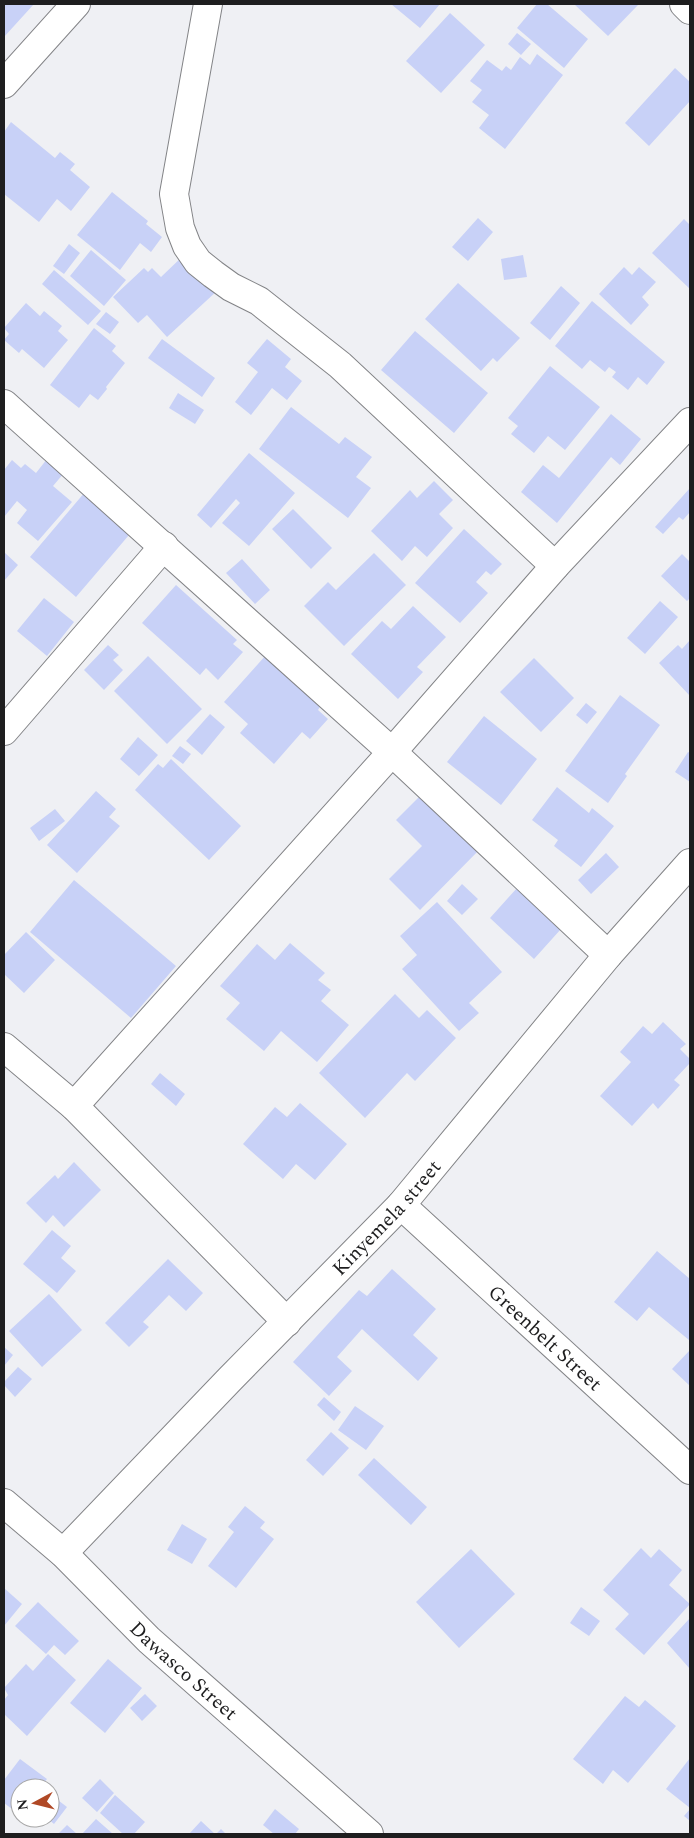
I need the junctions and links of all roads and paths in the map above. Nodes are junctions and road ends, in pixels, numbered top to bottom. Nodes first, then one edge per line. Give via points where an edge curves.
1 (76, 4) edge
2 (208, 4) edge
3 (684, 4) edge
4 (690, 10) edge
5 (4, 84) edge
6 (4, 404) edge
7 (690, 422) edge
8 (164, 546) junction
9 (554, 566) junction
10 (4, 731) edge
11 (392, 752) junction
12 (685, 879) edge
13 (608, 956) junction
14 (4, 1047) edge
15 (74, 1106) junction
16 (401, 1205) junction
17 (287, 1322) junction
18 (690, 1470) edge
19 (4, 1503) edge
20 (63, 1554) junction
21 (369, 1834) edge

1 - 5 street
2 - 9 street via 174,194 187,246 198,262 213,274 259,301 340,364
3 - 4 street
6 - 8 street
7 - 9 street
8 - 10 street
8 - 11 street
9 - 11 street
11 - 13 street
11 - 15 street
12 - 13 street, Kinyemela street
13 - 16 street, Kinyemela street
14 - 15 street
15 - 17 street
16 - 17 street, Kinyemela street
16 - 18 street, Greenbelt Street
17 - 20 street, Kinyemela street
19 - 20 street, Dawasco Street
20 - 21 street, Dawasco Street via 149,1640

